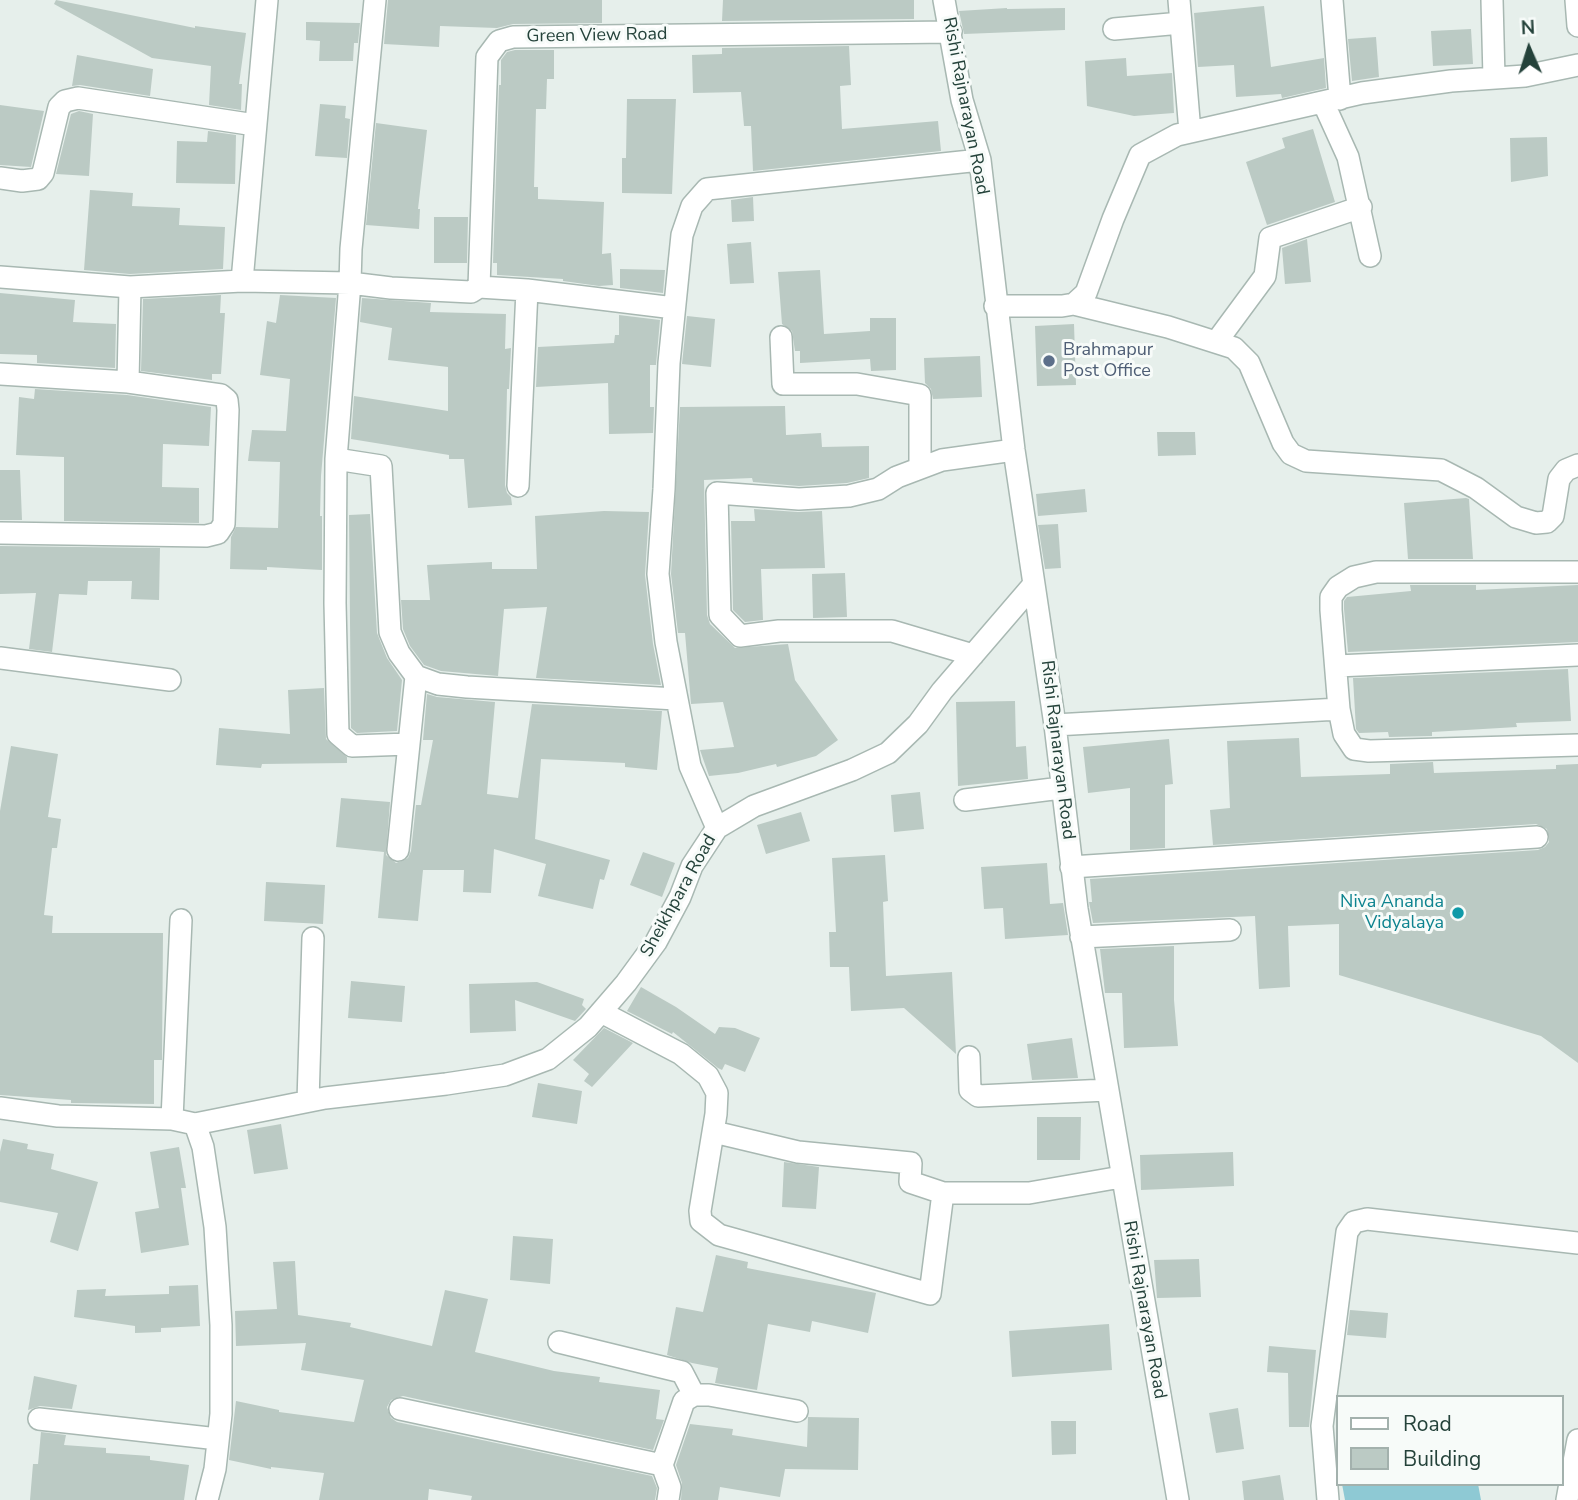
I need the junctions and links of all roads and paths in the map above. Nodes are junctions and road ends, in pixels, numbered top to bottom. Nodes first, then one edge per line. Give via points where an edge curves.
1 (267, 0) edge
2 (374, 0) edge
3 (944, 0) edge
4 (1180, 0) edge
5 (1332, 0) edge
6 (1492, 0) edge
7 (1576, 0) edge
8 (1181, 23) junction
9 (1578, 26) edge
10 (1114, 29) dead end
11 (951, 32) junction
12 (1578, 65) edge
13 (1494, 78) junction
14 (1332, 100) junction
15 (255, 125) junction
16 (1189, 132) junction
17 (979, 160) junction
18 (0, 178) edge
19 (1361, 207) junction
20 (1370, 256) dead end
21 (0, 277) edge
22 (242, 281) junction
23 (350, 283) junction
24 (130, 287) junction
25 (479, 287) junction
26 (527, 290) junction
27 (1073, 304) junction
28 (995, 306) junction
29 (674, 308) junction
30 (781, 337) dead end
31 (1217, 341) junction
32 (0, 374) edge
33 (128, 382) junction
34 (1014, 450) junction
35 (336, 459) junction
36 (1578, 465) edge
37 (920, 468) junction
38 (518, 485) dead end
39 (0, 533) edge
40 (1578, 572) edge
41 (1034, 584) junction
42 (973, 655) junction
43 (1578, 655) edge
44 (0, 658) edge
45 (1337, 666) junction
46 (416, 676) junction
47 (170, 680) dead end
48 (676, 699) junction
49 (1339, 709) junction
50 (1055, 725) junction
51 (409, 744) junction
52 (1578, 746) edge
53 (1061, 788) junction
54 (965, 800) dead end
55 (717, 828) junction
56 (1537, 837) dead end
57 (398, 850) dead end
58 (1072, 867) junction
59 (181, 920) dead end
60 (1230, 930) dead end
61 (1081, 937) junction
62 (313, 938) dead end
63 (601, 1012) junction
64 (969, 1057) dead end
65 (1107, 1090) junction
66 (308, 1101) junction
67 (0, 1108) edge
68 (172, 1119) junction
69 (195, 1124) junction
70 (714, 1132) junction
71 (1121, 1177) junction
72 (943, 1193) junction
73 (1578, 1243) edge
74 (559, 1342) dead end
75 (694, 1395) junction
76 (400, 1409) dead end
77 (797, 1411) dead end
78 (39, 1419) dead end
79 (218, 1440) junction
80 (1578, 1440) edge
81 (662, 1465) junction
82 (207, 1500) edge
83 (668, 1500) edge
84 (1178, 1500) edge
85 (1328, 1500) edge
86 (1567, 1500) edge

1 - 15 street
2 - 23 street
3 - 11 street, Rishi Rajnarayan Road
4 - 8 street
5 - 14 street
6 - 13 street
7 - 9 street
8 - 10 street
8 - 16 street
11 - 17 street, Rishi Rajnarayan Road via 962,100
11 - 25 street, Green View Road via 513,37 499,41 487,57
12 - 13 street
13 - 14 street
14 - 16 street
14 - 19 street
15 - 18 street via 78,98 59,107 38,179
15 - 22 street
16 - 27 street via 1139,155 1086,293
17 - 28 street, Rishi Rajnarayan Road
17 - 29 street via 707,189 692,206 682,235
19 - 20 street
19 - 31 street via 1270,238 1265,276
21 - 24 street
22 - 23 street
22 - 24 street
23 - 25 street via 471,292
23 - 35 street
24 - 33 street
25 - 26 street
26 - 29 street
26 - 38 street
27 - 28 street
27 - 31 street
28 - 34 street, Rishi Rajnarayan Road
29 - 48 street via 658,574
30 - 37 street via 783,384 857,384 920,395
31 - 36 street via 1234,348 1249,363 1283,443 1291,454 1306,461 1441,470 1516,517 1536,523 1553,516 1559,479
32 - 33 street
33 - 39 street via 221,395 227,400 224,524 218,533
34 - 37 street via 942,460
34 - 41 street, Rishi Rajnarayan Road
35 - 46 street via 381,466 390,632
35 - 51 street via 338,734 352,746
37 - 42 street via 878,489 849,496 799,499 717,493 720,615 740,636 779,631 891,631
40 - 45 street via 1376,572 1354,578 1331,597
41 - 42 street, Sheikhpara Road
41 - 50 street, Rishi Rajnarayan Road
42 - 55 street, Sheikhpara Road via 918,724 888,753 754,806
43 - 45 street
44 - 47 street
45 - 49 street
46 - 48 street via 467,687
46 - 51 street
48 - 55 street via 690,766
49 - 50 street
49 - 52 street via 1344,734 1354,748 1369,751
50 - 53 street, Rishi Rajnarayan Road
51 - 57 street
53 - 54 street
53 - 58 street, Rishi Rajnarayan Road
55 - 63 street, Sheikhpara Road via 692,866 656,942
56 - 58 street
58 - 61 street, Rishi Rajnarayan Road
59 - 68 street
60 - 61 street
61 - 65 street, Rishi Rajnarayan Road
62 - 66 street
63 - 66 street, Sheikhpara Road via 548,1059 505,1075
63 - 70 street via 681,1054 708,1076 717,1093
64 - 65 street via 970,1090 978,1096
65 - 71 street, Rishi Rajnarayan Road
66 - 69 street, Sheikhpara Road
67 - 68 street via 58,1116
68 - 69 street
69 - 79 street via 215,1227 221,1325
70 - 72 street via 797,1153 911,1163 910,1182
70 - 72 street via 700,1211 707,1228 930,1294
71 - 72 street via 1029,1193
71 - 84 street, Rishi Rajnarayan Road
73 - 85 street via 1367,1219 1354,1222 1347,1232 1322,1426
74 - 75 street via 682,1372
75 - 77 street
75 - 81 street via 684,1401
76 - 81 street
78 - 79 street
79 - 82 street
80 - 86 street
81 - 83 street via 670,1487

